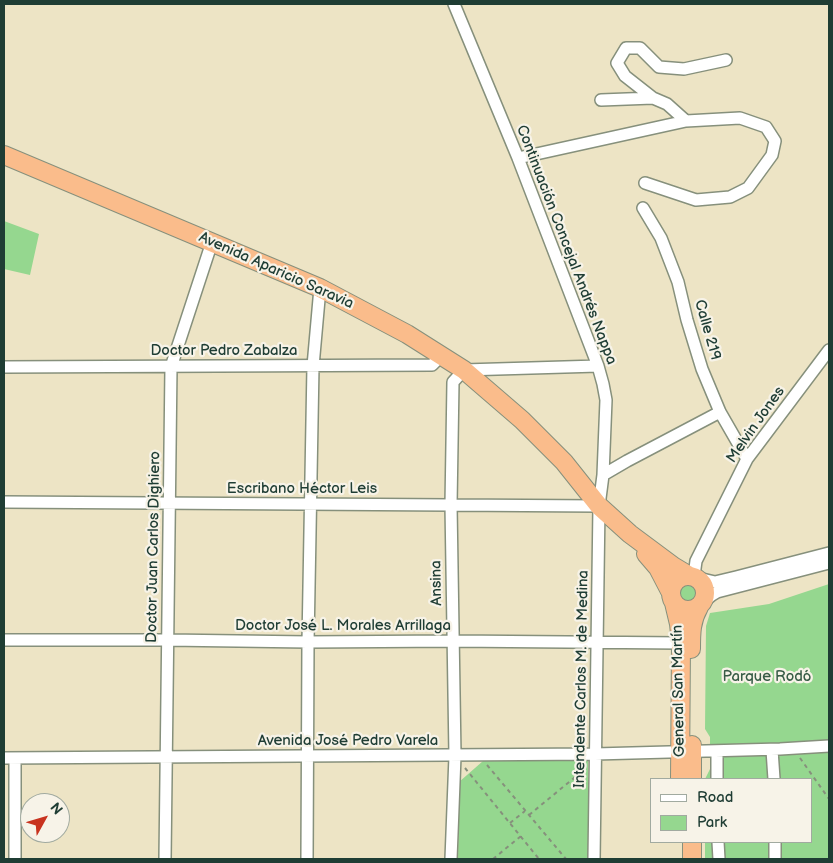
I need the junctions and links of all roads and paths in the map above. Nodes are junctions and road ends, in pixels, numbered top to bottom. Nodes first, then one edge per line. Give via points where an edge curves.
1 (454, 4) edge
2 (726, 60) dead end
3 (653, 98) junction
4 (601, 100) dead end
5 (686, 121) junction
6 (4, 155) edge
7 (518, 158) junction
8 (645, 182) dead end
9 (643, 208) dead end
10 (212, 242) junction
11 (320, 288) junction
12 (829, 350) edge
13 (441, 356) junction
14 (171, 366) junction
15 (313, 366) junction
16 (598, 366) junction
17 (4, 367) edge
18 (464, 370) junction
19 (720, 412) junction
20 (747, 459) junction
21 (604, 475) junction
22 (4, 502) edge
23 (170, 503) junction
24 (310, 504) junction
25 (451, 505) junction
26 (600, 506) junction
27 (630, 534) junction
28 (829, 553) edge
29 (829, 562) edge
30 (693, 576) junction
31 (672, 598) junction
32 (701, 605) junction
33 (4, 640) edge
34 (168, 640) junction
35 (453, 641) junction
36 (308, 642) junction
37 (597, 642) junction
38 (681, 643) junction
39 (829, 746) edge
40 (792, 748) junction
41 (772, 750) junction
42 (717, 751) junction
43 (686, 752) junction
44 (595, 754) junction
45 (308, 756) junction
46 (455, 756) junction
47 (479, 756) junction
48 (166, 757) junction
49 (10, 758) edge
50 (680, 778) edge
51 (692, 778) edge
52 (717, 778) edge
53 (774, 778) edge
54 (829, 799) edge
55 (525, 811) junction
56 (529, 816) junction
57 (510, 824) junction
58 (520, 836) junction
59 (680, 843) edge
60 (692, 843) edge
61 (718, 843) edge
62 (776, 843) edge
63 (594, 857) edge
64 (15, 859) edge
65 (165, 859) edge
66 (307, 859) edge
67 (450, 859) edge
68 (493, 859) edge
69 (539, 859) edge
70 (566, 859) edge
71 (680, 859) edge
72 (692, 859) edge
73 (718, 859) edge
74 (775, 859) edge

1 - 7 street, Continuación Concejal Andrés Nappa
2 - 3 street via 684,69 659,67 640,48 626,48 617,64 625,76
3 - 4 street
3 - 5 street via 667,104
5 - 7 street
5 - 8 street via 740,118 766,126 775,141 772,155 748,188 730,198 696,200
6 - 10 highway, Avenida Aparicio Saravia
7 - 16 street, Continuación Concejal Andrés Nappa
9 - 19 street, Calle 219 via 661,238 678,282 702,369
10 - 11 highway, Avenida Aparicio Saravia
10 - 14 street, Doctor Juan Carlos Dighiero
11 - 13 highway, Avenida Aparicio Saravia via 407,334
11 - 15 street
12 - 20 street, Melvin Jones
13 - 15 street, Doctor Pedro Zabalza via 432,366
13 - 18 highway, Avenida Aparicio Saravia
14 - 15 street, Doctor Pedro Zabalza
14 - 17 street, Doctor Pedro Zabalza
14 - 23 street, Doctor Juan Carlos Dighiero
15 - 24 street
16 - 18 street
16 - 21 street, Continuación Concejal Andrés Nappa via 606,400
18 - 25 street, Ansina via 453,382
18 - 26 highway, Avenida Aparicio Saravia via 522,420 564,462
19 - 20 street, Calle 219
19 - 21 street
20 - 30 street, Melvin Jones via 696,561
21 - 26 street, Continuación Concejal Andrés Nappa
22 - 23 street, Escribano Héctor Leis
23 - 24 street, Escribano Héctor Leis
23 - 34 street, Doctor Juan Carlos Dighiero
24 - 25 street, Escribano Héctor Leis
24 - 36 street
25 - 26 street, Escribano Héctor Leis
25 - 35 street, Ansina
26 - 27 highway, Avenida Aparicio Saravia
26 - 37 street, Intendente Carlos M. de Medina
27 - 30 highway, Avenida Aparicio Saravia via 673,566
27 - 31 highway, Avenida Aparicio Saravia via 658,568
28 - 30 street via 715,582
29 - 32 street via 717,592
30 - 31 highway via 683,576 674,582
30 - 32 highway via 705,587
31 - 32 highway via 678,607 688,610
31 - 38 highway, General San Martín via 680,624
32 - 43 highway, General San Martín via 691,628
33 - 34 street, Doctor José L. Morales Arrillaga
34 - 36 street, Doctor José L. Morales Arrillaga
34 - 48 street, Doctor Juan Carlos Dighiero
35 - 36 street, Doctor José L. Morales Arrillaga
35 - 37 street, Doctor José L. Morales Arrillaga
35 - 46 street, Ansina
36 - 45 street
37 - 38 street, Doctor José L. Morales Arrillaga
37 - 44 street, Intendente Carlos M. de Medina
38 - 43 highway, General San Martín
39 - 40 street, Avenida José Pedro Varela
40 - 41 street, Avenida José Pedro Varela
40 - 54 path
41 - 42 street, Avenida José Pedro Varela
41 - 53 street
42 - 43 street, Avenida José Pedro Varela
42 - 52 street
43 - 44 street, Avenida José Pedro Varela
43 - 50 highway, General San Martín
43 - 51 highway, General San Martín
44 - 47 street, Avenida José Pedro Varela
44 - 56 path via 580,773
44 - 63 street, Intendente Carlos M. de Medina
45 - 46 street, Avenida José Pedro Varela
45 - 48 street, Avenida José Pedro Varela
45 - 66 street
46 - 47 street, Avenida José Pedro Varela
46 - 57 path
46 - 67 street, Ansina
47 - 55 path
48 - 49 street, Avenida José Pedro Varela
48 - 65 street, Doctor Juan Carlos Dighiero
49 - 64 street
55 - 56 path
55 - 57 path
56 - 70 path
57 - 58 path
58 - 68 path
58 - 69 path
59 - 71 highway
60 - 72 highway
61 - 73 street
62 - 74 street

